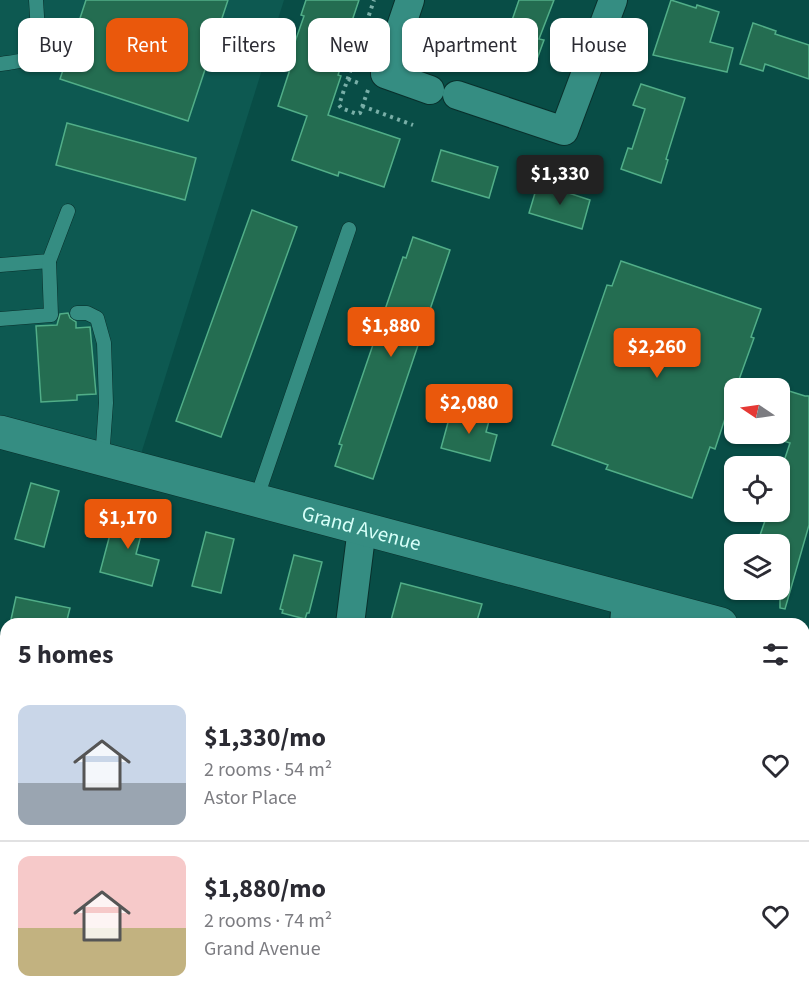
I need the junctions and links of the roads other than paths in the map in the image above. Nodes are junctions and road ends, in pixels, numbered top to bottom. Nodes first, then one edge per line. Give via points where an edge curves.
1 (36, 0) edge
2 (410, 0) edge
3 (613, 0) edge
4 (0, 64) edge
5 (68, 211) dead end
6 (350, 229) dead end
7 (49, 261) junction
8 (0, 265) edge
9 (77, 314) dead end
10 (0, 318) edge
11 (0, 432) edge
12 (102, 459) junction
13 (256, 500) junction
14 (362, 528) junction
15 (625, 611) edge
16 (351, 618) edge
17 (677, 618) edge

1 - 4 lane via 39,48 26,60
2 - 3 street via 385,74 564,131
5 - 7 lane
6 - 13 lane
7 - 8 lane
7 - 10 lane via 51,315
9 - 12 lane via 97,318 104,344 106,404
11 - 12 street, Grand Avenue
12 - 13 street, Grand Avenue
13 - 14 street, Grand Avenue
14 - 15 street, Grand Avenue
14 - 16 street
15 - 17 street, Grand Avenue

